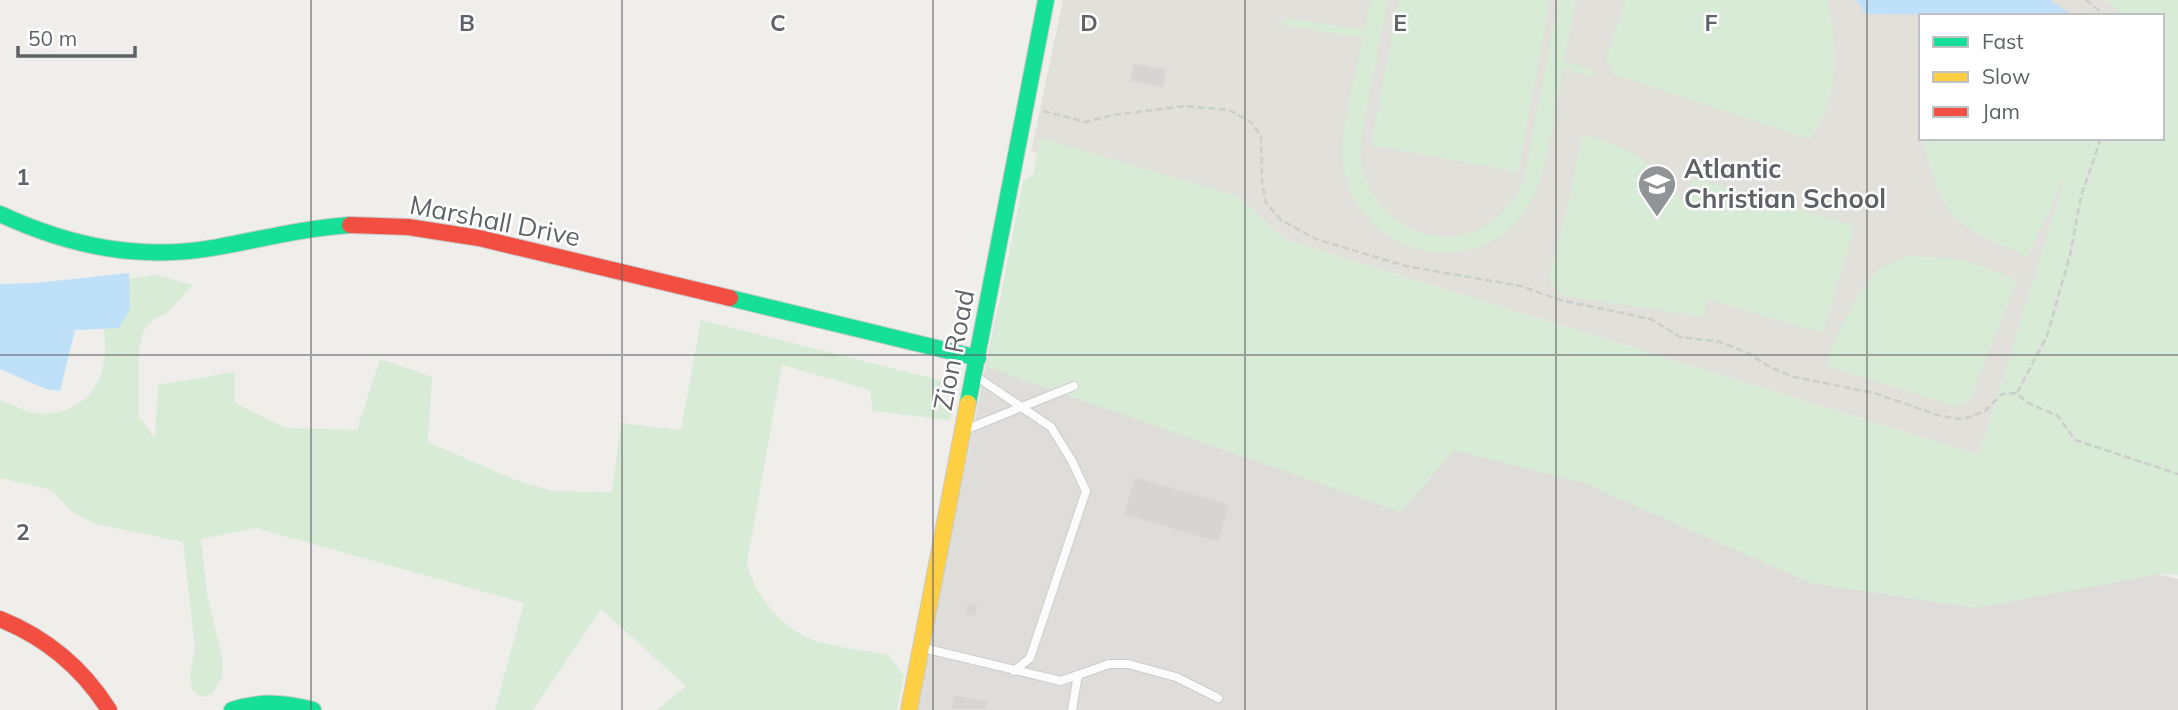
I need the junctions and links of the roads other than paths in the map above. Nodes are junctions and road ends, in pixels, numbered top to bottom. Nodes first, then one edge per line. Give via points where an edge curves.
1 (1046, 0) edge
2 (0, 214) edge
3 (978, 358) junction
4 (974, 376) junction
5 (1074, 386) dead end
6 (1022, 407) junction
7 (964, 430) junction
8 (0, 619) edge
9 (922, 648) junction
10 (1014, 671) junction
11 (1077, 675) junction
12 (1218, 698) dead end
13 (109, 710) edge
14 (232, 710) edge
15 (313, 710) edge
16 (909, 710) edge
17 (1072, 710) edge

1 - 3 street, Zion Road
2 - 3 street, Marshall Drive via 68,243 136,254 203,250 338,226 438,230
3 - 4 street, Zion Road
4 - 6 lane
4 - 7 street, Zion Road
5 - 6 lane
6 - 7 lane
6 - 10 lane via 1051,427 1086,491 1030,658
7 - 9 street, Zion Road
8 - 13 street via 62,653 86,676
9 - 10 lane
9 - 16 street, Zion Road
10 - 11 lane via 1060,681
11 - 12 lane via 1110,664 1128,664 1176,677
11 - 17 lane
14 - 15 street via 270,701

